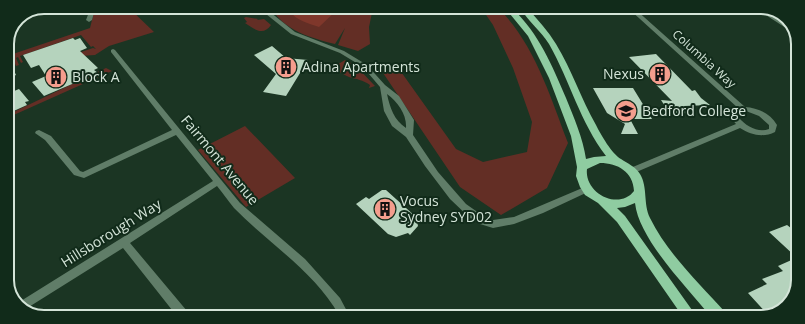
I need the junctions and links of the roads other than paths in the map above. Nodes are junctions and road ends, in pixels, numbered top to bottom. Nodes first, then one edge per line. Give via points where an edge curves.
1 (91, 14) edge
2 (269, 14) edge
3 (514, 14) edge
4 (529, 14) edge
5 (638, 14) edge
6 (770, 16) edge
7 (89, 20) dead end
8 (783, 24) edge
9 (113, 51) dead end
10 (383, 86) junction
11 (743, 109) junction
12 (740, 125) junction
13 (178, 131) junction
14 (40, 134) dead end
15 (409, 135) junction
16 (616, 161) junction
17 (582, 167) junction
18 (632, 171) junction
19 (217, 182) junction
20 (587, 189) junction
21 (639, 192) junction
22 (602, 200) junction
23 (124, 242) junction
24 (26, 304) edge
25 (179, 310) edge
26 (341, 310) edge
27 (685, 310) edge
28 (714, 310) edge

1 - 7 street
2 - 10 street via 293,33 353,58 374,74
3 - 17 main road via 526,26 543,53 576,131
4 - 16 main road via 548,35 601,144
5 - 11 street, Columbia Way
6 - 8 street
9 - 13 street, Fairmont Avenue
10 - 15 street via 384,101 395,124
10 - 15 street via 397,98 410,120
11 - 12 street via 734,115
11 - 12 street via 762,114 771,120 774,127 770,132 763,133
12 - 18 street
13 - 14 street via 84,175 77,173 48,138
13 - 19 street, Fairmont Avenue
15 - 20 street via 426,162 459,201 476,217 493,224 514,219
16 - 17 main road via 598,159 587,162
16 - 18 main road
17 - 20 main road via 581,178
18 - 21 main road via 640,185
19 - 23 street, Hillsborough Way
19 - 26 street, Fairmont Avenue via 238,205 306,266
20 - 22 main road
21 - 22 main road via 633,199 625,202
21 - 28 main road via 643,215 656,236
22 - 27 main road via 621,219
23 - 24 street, Hillsborough Way
23 - 25 street

